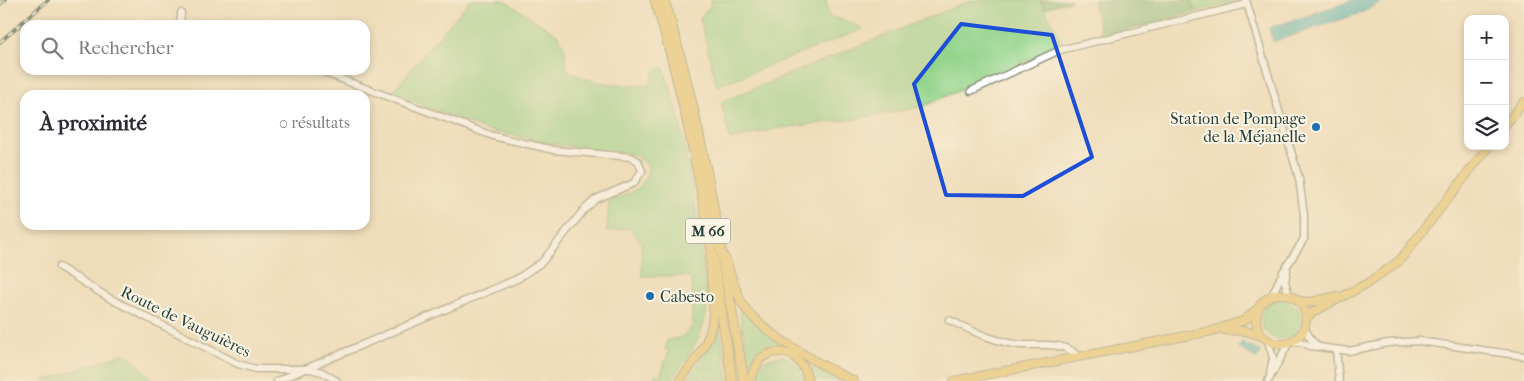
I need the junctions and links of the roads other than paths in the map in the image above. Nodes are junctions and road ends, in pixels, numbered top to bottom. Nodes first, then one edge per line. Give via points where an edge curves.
1 (655, 0) edge
2 (664, 0) edge
3 (1247, 2) edge
4 (181, 13) dead end
5 (180, 20) edge
6 (330, 75) edge
7 (971, 91) dead end
8 (1524, 102) edge
9 (1509, 120) edge
10 (1486, 150) edge
11 (710, 240) junction
12 (723, 252) junction
13 (1290, 264) junction
14 (59, 267) dead end
15 (1349, 293) junction
16 (1272, 295) junction
17 (1289, 295) junction
18 (1299, 301) junction
19 (1257, 309) junction
20 (1306, 318) junction
21 (948, 320) dead end
22 (1305, 329) junction
23 (1212, 330) junction
24 (1265, 338) junction
25 (1290, 343) junction
26 (1320, 347) junction
27 (1336, 350) junction
28 (1077, 355) junction
29 (1524, 356) edge
30 (310, 369) junction
31 (277, 381) edge
32 (337, 381) edge
33 (679, 381) edge
34 (732, 381) edge
35 (744, 381) edge
36 (749, 381) edge
37 (808, 381) edge
38 (854, 381) edge
39 (954, 381) edge
40 (1268, 381) edge
41 (1339, 381) edge

1 - 11 highway, M 66 via 688,123
2 - 12 highway, M 66 via 697,121
3 - 7 street via 1060,50
3 - 13 street via 1299,178 1305,230 1304,239
4 - 5 street
6 - 30 street via 493,136 554,150 631,157 641,166 640,177 634,183 596,199 542,262 529,272
8 - 9 main road
10 - 15 main road via 1399,261 1368,284
11 - 33 main road, M 66 via 714,315 704,346
11 - 34 highway, M 66
12 - 35 highway, M 66
12 - 38 main road, M 66 via 740,297 755,318 803,352
13 - 16 street
13 - 17 street via 1285,282
14 - 30 street, Route de Vauguières via 109,298 238,364 256,369
15 - 18 main road via 1319,301
15 - 20 main road
16 - 17 main road
16 - 19 main road
17 - 18 main road
18 - 20 main road
19 - 23 main road via 1245,320
19 - 24 main road via 1256,323
20 - 22 main road
21 - 28 street via 1014,344 1061,346
22 - 25 main road
22 - 26 street via 1312,342
23 - 24 main road via 1246,330
23 - 28 main road
24 - 25 main road via 1281,345
24 - 40 street via 1273,358
25 - 26 street
25 - 40 street
26 - 27 street
27 - 29 street via 1419,341
27 - 41 street
28 - 39 main road
30 - 31 street
30 - 32 street, Route de Vauguières
36 - 37 main road via 760,359 776,352 796,357 805,369

